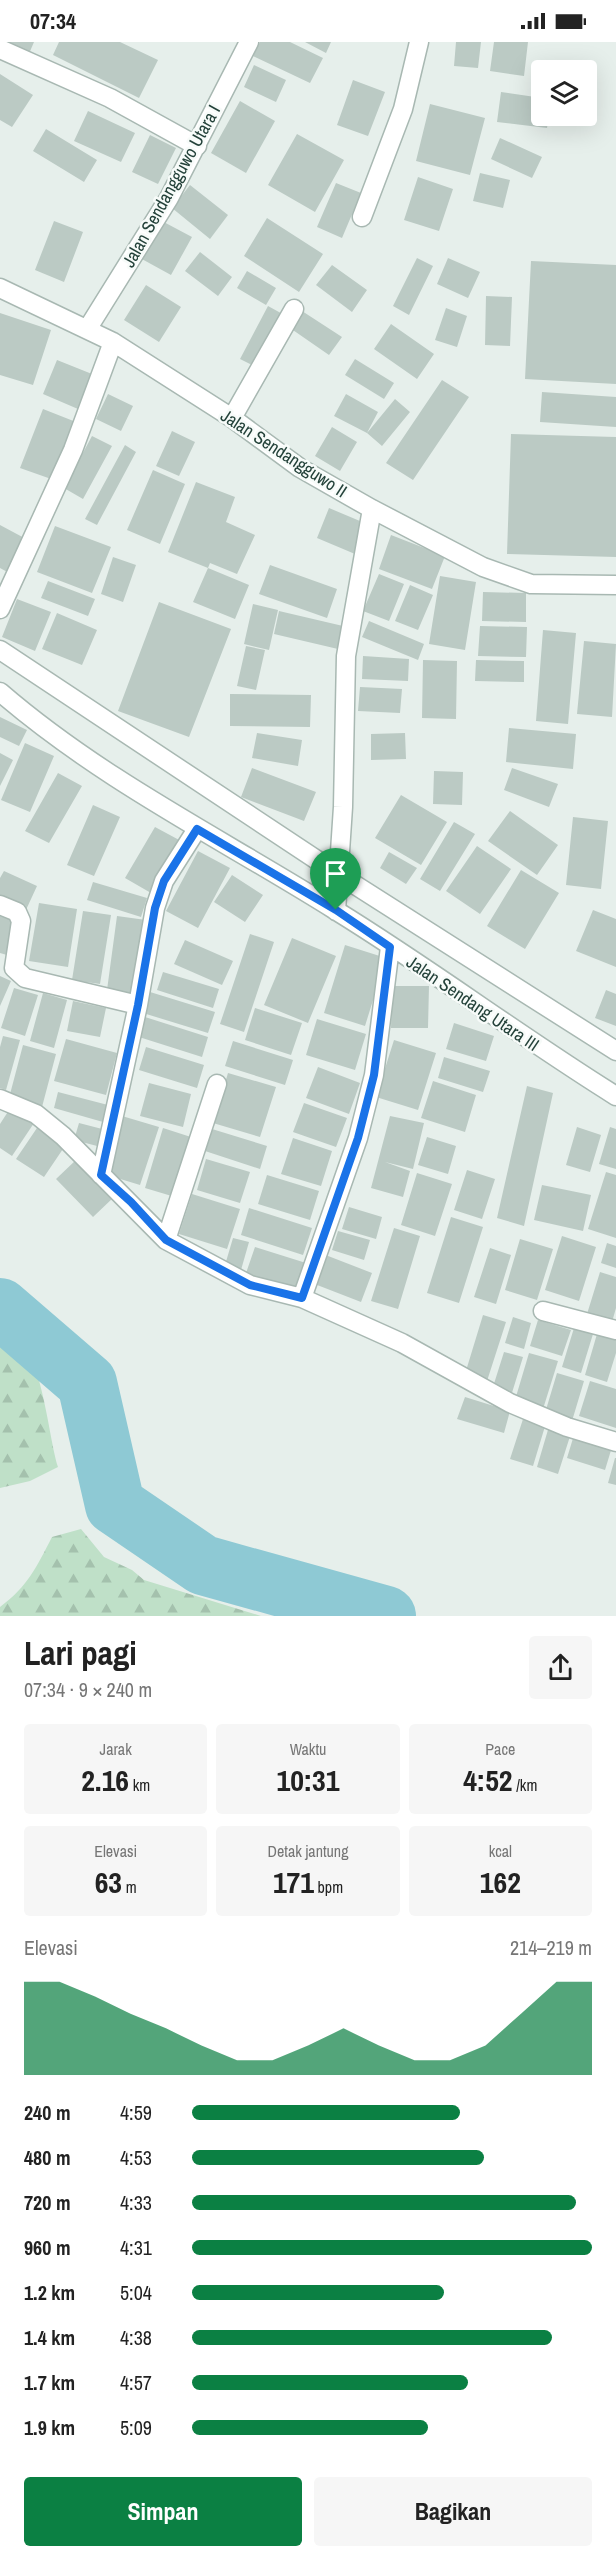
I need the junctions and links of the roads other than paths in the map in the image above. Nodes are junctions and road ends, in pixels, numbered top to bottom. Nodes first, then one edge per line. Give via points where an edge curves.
1 (249, 42) edge
2 (419, 42) edge
3 (0, 49) edge
4 (197, 146) junction
5 (362, 217) dead end
6 (0, 288) edge
7 (294, 309) dead end
8 (88, 328) junction
9 (113, 342) junction
10 (232, 418) junction
11 (372, 509) junction
12 (616, 585) edge
13 (0, 609) edge
14 (0, 650) edge
15 (0, 692) edge
16 (197, 829) junction
17 (338, 874) junction
18 (0, 905) edge
19 (336, 910) junction
20 (390, 947) junction
21 (138, 1005) junction
22 (616, 1051) edge
23 (217, 1084) dead end
24 (616, 1096) edge
25 (0, 1099) edge
26 (101, 1175) junction
27 (166, 1240) junction
28 (302, 1298) junction
29 (543, 1311) dead end
30 (616, 1330) edge
31 (616, 1442) edge

1 - 4 street, Jalan Sendangguwo Utara I
2 - 5 street via 403,109
3 - 4 street via 110,98
4 - 8 street, Jalan Sendangguwo Utara I
6 - 8 street, Jalan Sendangguwo II
7 - 10 street
8 - 9 street, Jalan Sendangguwo II
9 - 10 street, Jalan Sendangguwo II
9 - 13 street via 73,450
10 - 11 street, Jalan Sendangguwo II via 300,468
11 - 12 street, Jalan Sendangguwo II via 483,567 531,584
11 - 17 street via 346,656
14 - 17 street
15 - 16 street, Jalan Sendang Utara III via 146,799
16 - 19 street, Jalan Sendang Utara III
16 - 21 street via 164,881 155,908
17 - 19 street
17 - 22 street
18 - 21 street via 18,912 21,921 14,968 25,978
19 - 20 street, Jalan Sendang Utara III
20 - 24 street, Jalan Sendang Utara III
20 - 28 street via 374,1075 358,1138
21 - 26 street
23 - 27 street
25 - 26 street via 36,1114
26 - 27 street
27 - 28 street via 250,1285
28 - 31 street via 402,1343 510,1403
29 - 30 street

